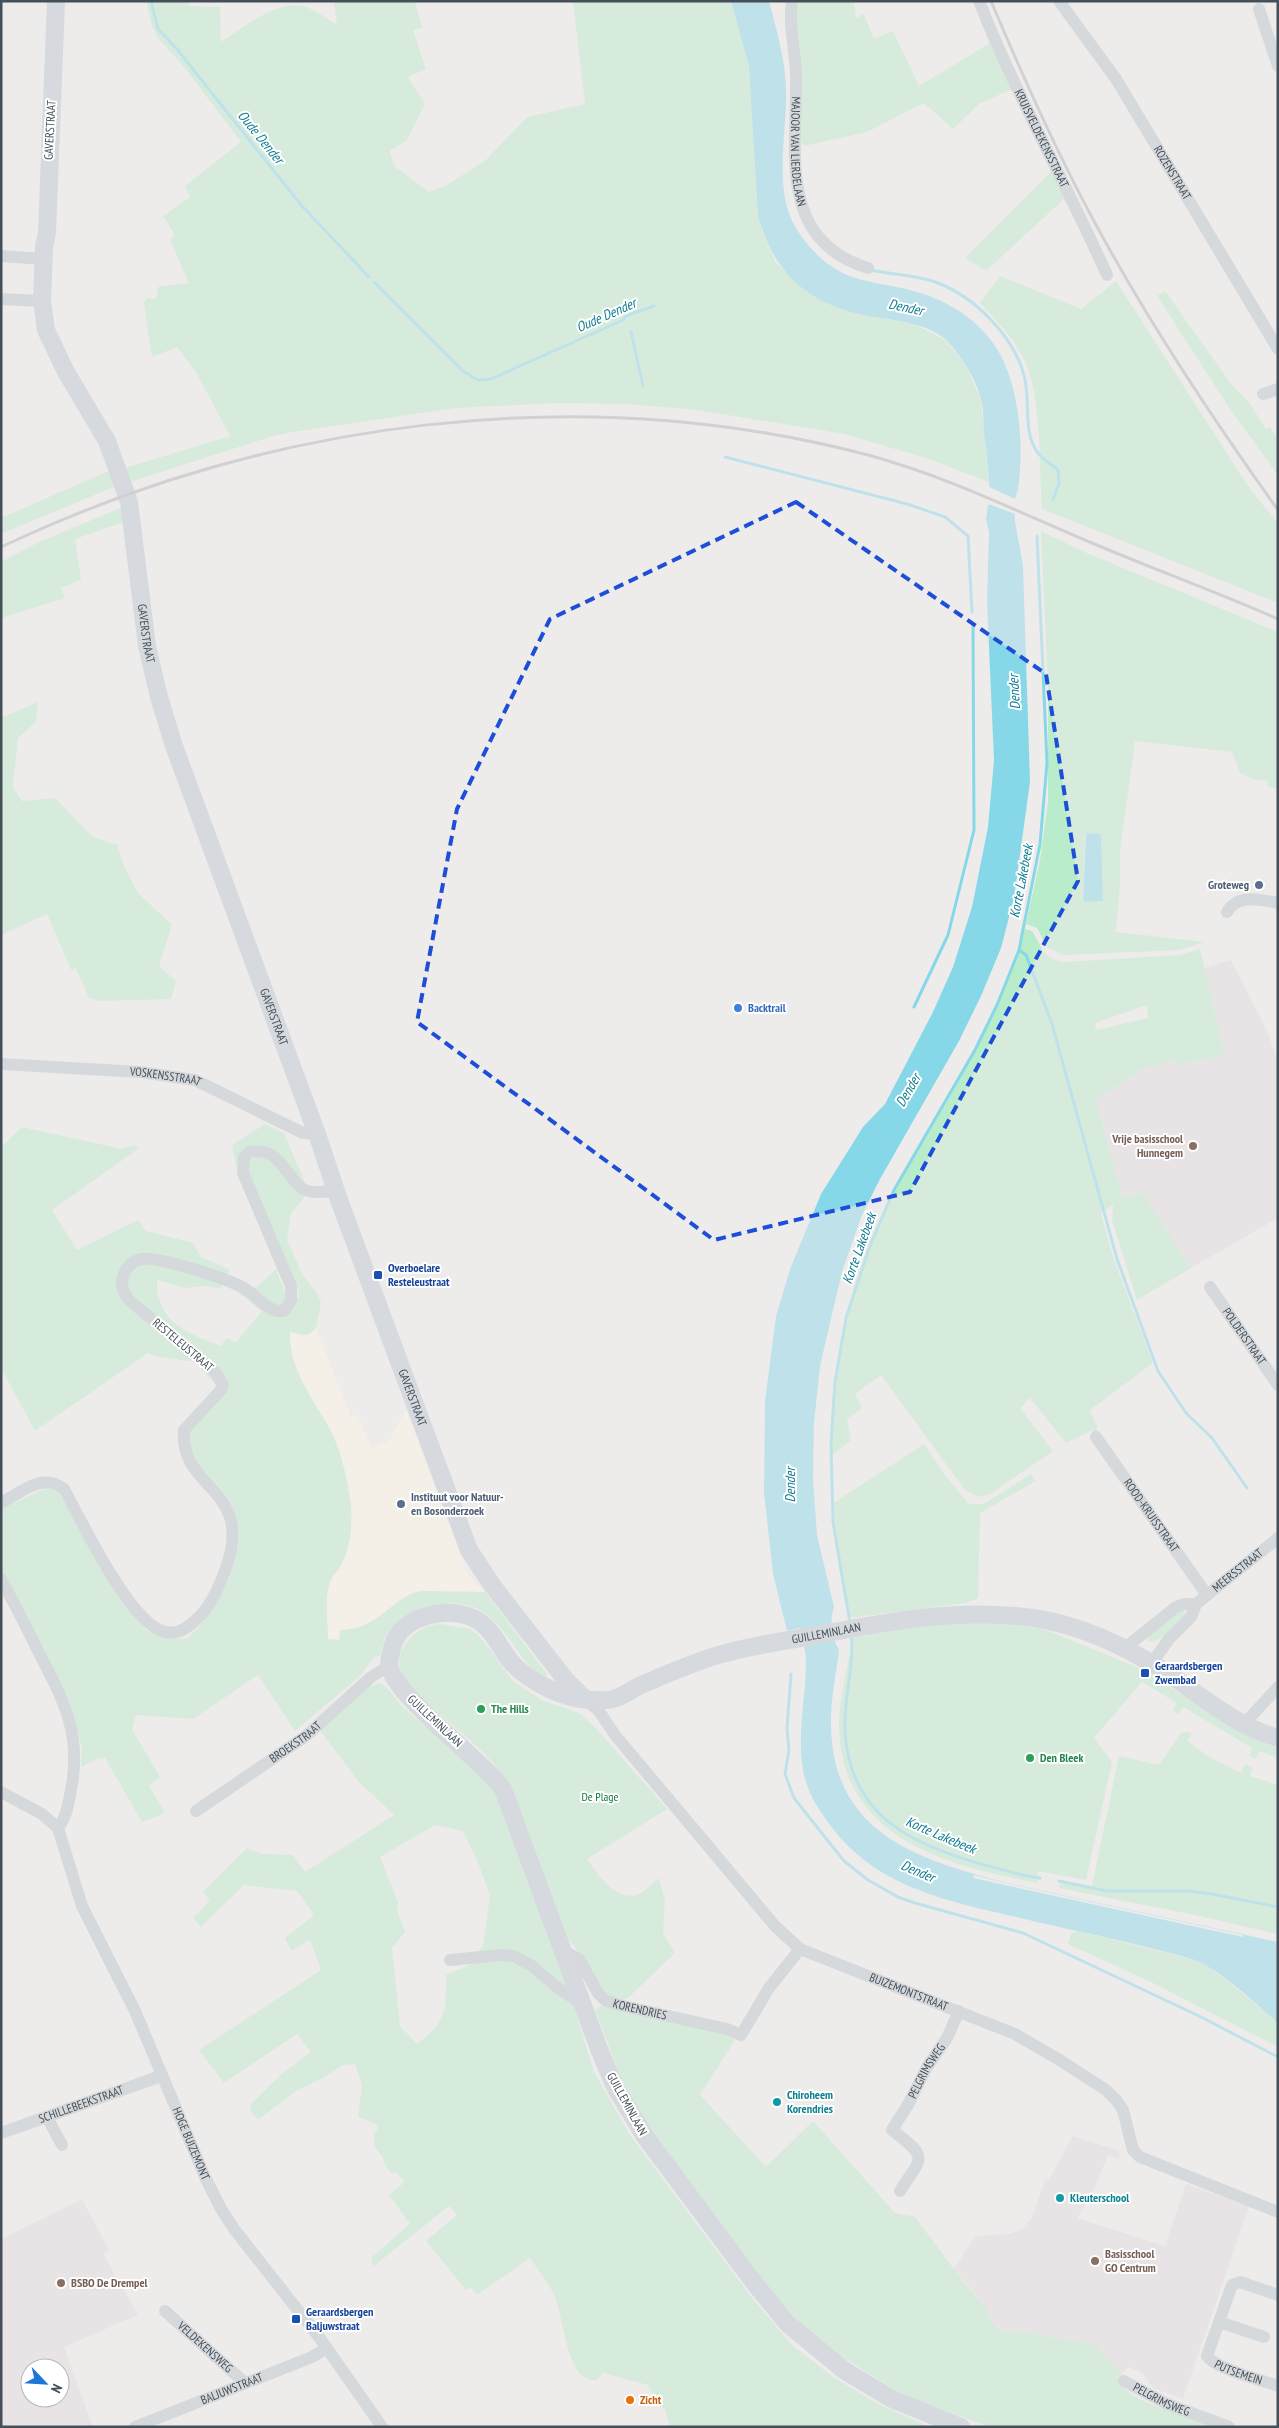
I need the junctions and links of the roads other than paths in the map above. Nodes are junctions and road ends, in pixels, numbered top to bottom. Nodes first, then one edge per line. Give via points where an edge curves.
1 (56, 1) edge
2 (792, 1) edge
3 (978, 1) edge
4 (1059, 1) edge
5 (1259, 9) dead end
6 (1278, 66) edge
7 (1, 256) edge
8 (43, 259) junction
9 (868, 268) dead end
10 (1107, 275) dead end
11 (1, 299) edge
12 (42, 301) junction
13 (1278, 349) edge
14 (1278, 389) edge
15 (1263, 394) dead end
16 (1278, 902) edge
17 (1227, 912) dead end
18 (1, 1064) edge
19 (318, 1134) junction
20 (337, 1191) junction
21 (1210, 1287) dead end
22 (1278, 1386) edge
23 (1096, 1437) dead end
24 (1, 1503) edge
25 (1278, 1538) edge
26 (1, 1579) edge
27 (1207, 1595) junction
28 (1196, 1604) junction
29 (1125, 1648) junction
30 (1152, 1663) junction
31 (389, 1666) junction
32 (1278, 1687) edge
33 (586, 1700) junction
34 (1243, 1725) junction
35 (1278, 1738) edge
36 (1, 1792) edge
37 (196, 1811) dead end
38 (58, 1828) junction
39 (800, 1948) junction
40 (562, 1951) junction
41 (450, 1960) dead end
42 (581, 2002) junction
43 (959, 2011) junction
44 (161, 2076) junction
45 (47, 2117) junction
46 (1, 2133) edge
47 (62, 2145) dead end
48 (901, 2184) dead end
49 (1278, 2212) edge
50 (1278, 2295) edge
51 (165, 2311) dead end
52 (1218, 2322) junction
53 (1264, 2337) dead end
54 (327, 2348) junction
55 (1124, 2382) dead end
56 (245, 2383) junction
57 (1278, 2386) edge
58 (135, 2427) edge
59 (382, 2427) edge
60 (961, 2427) edge
61 (1229, 2427) edge

1 - 8 main road, GAVERSTRAAT via 47,233
2 - 9 street, MAJOOR VAN LIERDELAAN via 796,65 796,178 801,206 809,224 829,250 842,259
3 - 10 street, KRUISVELDEKENSSTRAAT via 1022,103
4 - 13 street, ROZENSTRAAT via 1116,79
5 - 6 street
7 - 8 street
8 - 12 main road, GAVERSTRAAT
11 - 12 street
12 - 19 main road, GAVERSTRAAT via 46,330 66,372 107,441 127,495 134,528 147,646 159,697 174,746
14 - 15 street
16 - 17 street via 1243,899 1232,904
18 - 19 street, VOSKENSSTRAAT via 140,1072 195,1080 303,1133
19 - 20 main road, GAVERSTRAAT
20 - 24 street, RESTELEUSTRAAT via 307,1192 282,1163 264,1152 249,1152 244,1157 243,1173 290,1286 291,1301 284,1311 270,1308 244,1288 227,1280 171,1264 143,1259 127,1267 124,1274 123,1291 130,1301 216,1372 222,1385 184,1430 184,1450 188,1461 223,1501 234,1532 221,1583 203,1613 192,1624 174,1632 163,1632 151,1625 102,1561 64,1489 58,1484 40,1482
20 - 33 main road, GAVERSTRAAT via 473,1558 565,1679
21 - 22 street, POLDERSTRAAT
23 - 27 street, ROOD-KRUISSTRAAT
25 - 27 street, MEERSSTRAAT
26 - 38 street via 63,1699 72,1724 76,1756 66,1818
27 - 28 street, MEERSSTRAAT
28 - 29 street, MEERSSTRAAT via 1176,1607
28 - 30 street, MEERSSTRAAT via 1191,1616
29 - 30 main road, GUILLEMINLAAN
29 - 33 main road, GUILLEMINLAAN via 1071,1627 1034,1618 982,1614 905,1620 727,1652 612,1700
30 - 34 main road, GUILLEMINLAAN
31 - 33 main road, GUILLEMINLAAN via 392,1645 406,1627 426,1615 453,1612 477,1619 494,1636 513,1664 542,1686
31 - 37 street, BROEKSTRAAT via 371,1677 306,1736
31 - 40 main road, GUILLEMINLAAN via 407,1697 490,1773 503,1789
32 - 34 street
33 - 39 street, BUIZEMONTSTRAAT via 599,1711 615,1735 775,1926
34 - 35 main road, GUILLEMINLAAN
36 - 38 street via 42,1814
38 - 44 street, HOGE BUIZEMONT via 82,1906 135,2011
39 - 40 street, KORENDRIES via 769,1988 742,2033 606,2000 578,1958
39 - 43 street, BUIZEMONTSTRAAT
40 - 42 main road, GUILLEMINLAAN
41 - 42 street via 514,1956
42 - 60 main road, GUILLEMINLAAN via 615,2087 644,2135 788,2324 845,2371 876,2390
43 - 48 street, PELGRIMSWEG via 910,2103 889,2133 913,2146 918,2156 917,2168
43 - 49 street, BUIZEMONTSTRAAT via 1016,2034 1106,2090 1122,2110 1133,2150 1140,2157
44 - 45 street, SCHILLEBEEKSTRAAT
44 - 54 street, HOGE BUIZEMONT via 220,2207
45 - 46 street, SCHILLEBEEKSTRAAT
45 - 47 street
50 - 52 street, PUTSEMEIN via 1235,2283 1228,2292
51 - 56 street, VELDEKENSWEG
52 - 53 street
52 - 57 street, PUTSEMEIN via 1209,2358
54 - 56 street, BALJUWSTRAAT
54 - 59 street, HOGE BUIZEMONT
55 - 61 street, PELGRIMSWEG via 1167,2404
56 - 58 street, BALJUWSTRAAT

